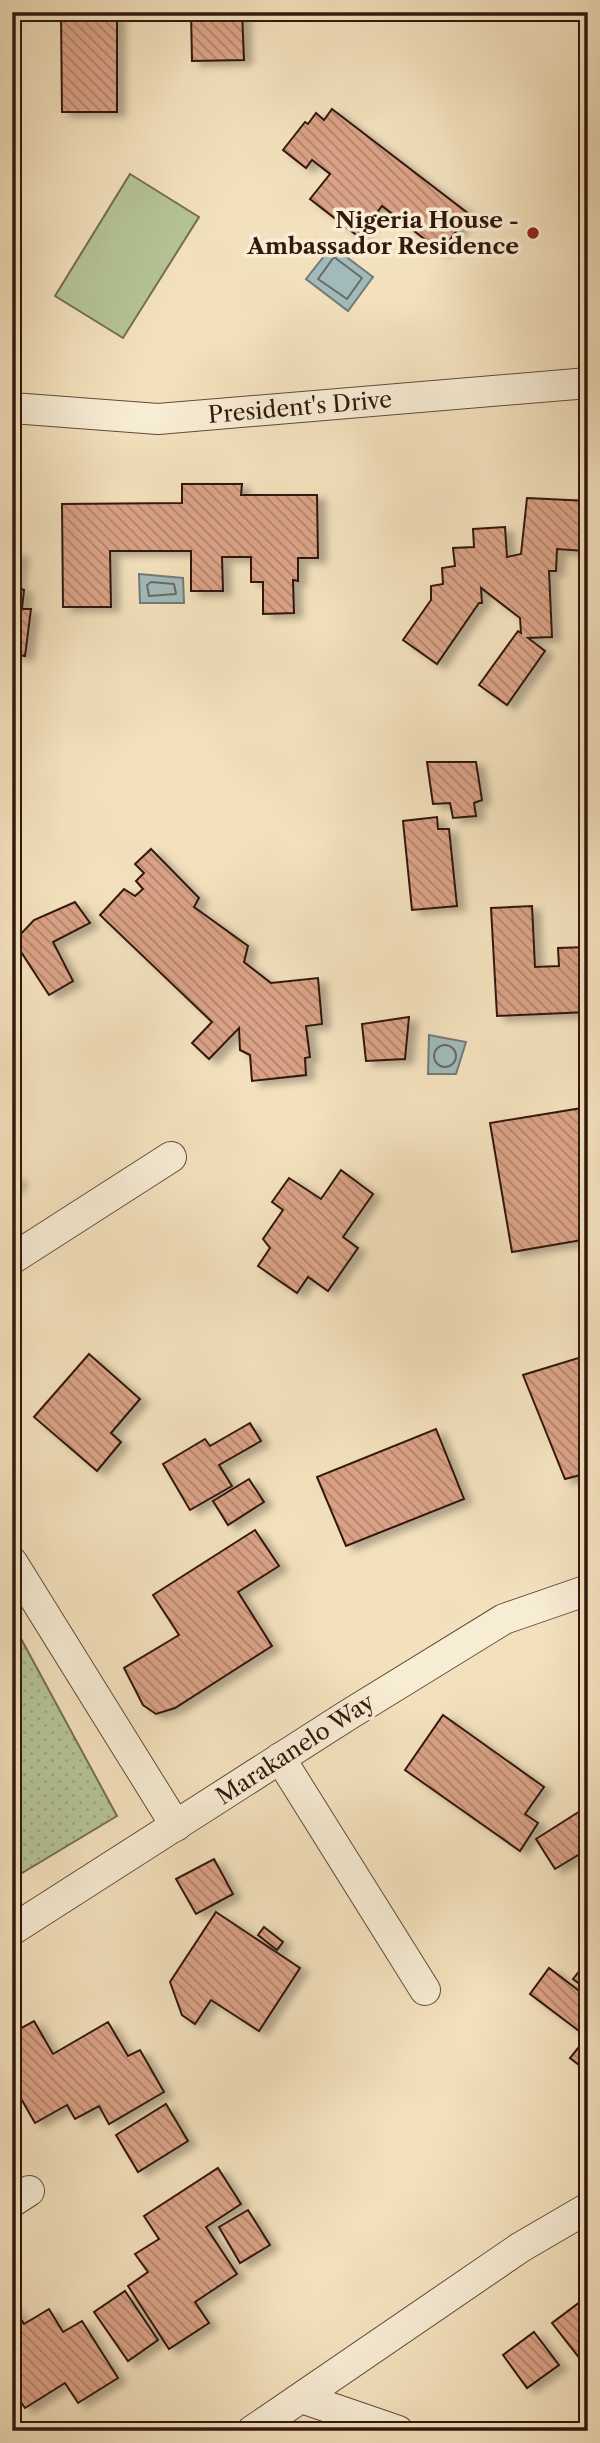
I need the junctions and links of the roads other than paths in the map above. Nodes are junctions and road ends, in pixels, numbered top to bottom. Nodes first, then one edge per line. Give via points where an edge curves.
1 (588, 383) edge
2 (12, 408) edge
3 (171, 1157) dead end
4 (12, 1259) edge
5 (12, 1562) edge
6 (588, 1590) edge
7 (280, 1758) junction
8 (176, 1826) junction
9 (12, 1930) edge
10 (425, 1990) dead end
11 (588, 2208) edge
12 (302, 2398) junction
13 (251, 2431) edge
14 (398, 2431) edge

1 - 2 street, President's Drive via 158,419
3 - 4 street
5 - 8 street
6 - 7 street, Marakanelo Way via 504,1619
7 - 8 street, Marakanelo Way
7 - 10 street
8 - 9 street, Marakanelo Way
11 - 12 street via 521,2247
12 - 13 street
12 - 14 street

